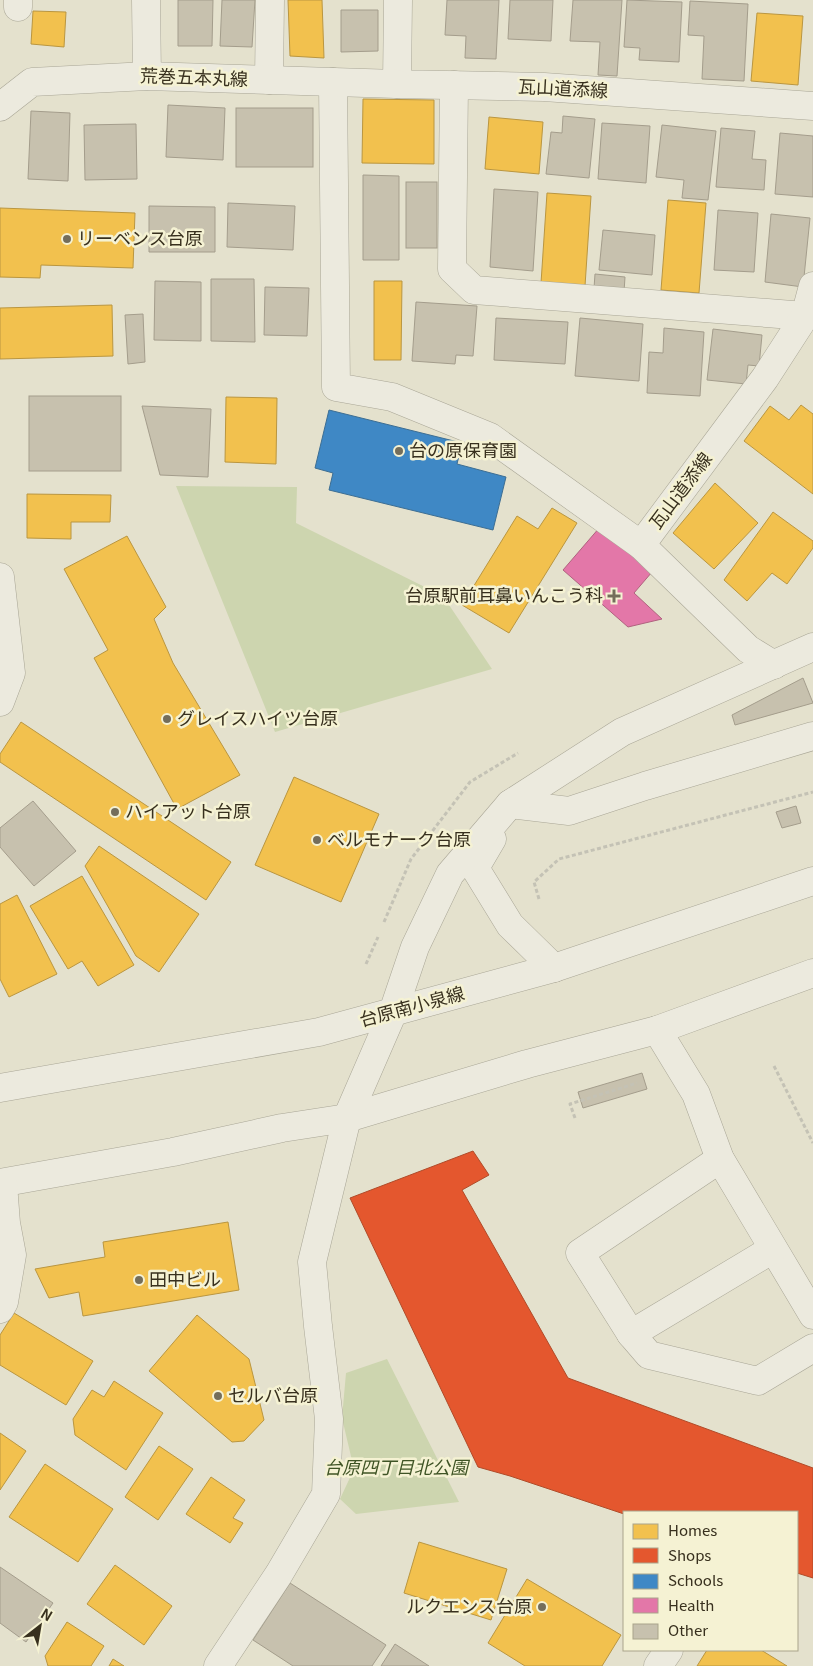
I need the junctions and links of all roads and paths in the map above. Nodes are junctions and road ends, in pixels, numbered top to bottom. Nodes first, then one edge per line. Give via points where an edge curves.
1 (146, 0) edge
2 (270, 0) edge
3 (398, 0) edge
4 (147, 76) junction
5 (269, 80) junction
6 (333, 82) junction
7 (397, 84) junction
8 (454, 85) junction
9 (813, 106) edge
10 (0, 107) edge
11 (813, 286) edge
12 (805, 316) junction
13 (641, 545) junction
14 (0, 576) edge
15 (813, 647) edge
16 (774, 665) junction
17 (0, 702) edge
18 (813, 736) edge
19 (813, 792) edge
20 (510, 804) junction
21 (813, 881) edge
22 (541, 908) dead end
23 (554, 968) junction
24 (813, 973) edge
25 (393, 1012) junction
26 (657, 1030) junction
27 (774, 1066) dead end
28 (637, 1083) dead end
29 (0, 1088) edge
30 (347, 1118) junction
31 (575, 1118) dead end
32 (813, 1143) edge
33 (720, 1160) junction
34 (2, 1184) edge
35 (773, 1249) junction
36 (0, 1309) edge
37 (813, 1315) edge
38 (631, 1334) junction
39 (813, 1348) edge
40 (668, 1651) edge
41 (218, 1666) edge
42 (658, 1666) edge

1 - 4 street
2 - 5 street
3 - 7 street
4 - 5 street, 荒巻五本丸線
4 - 10 street, 荒巻五本丸線 via 32,82
5 - 6 street, 荒巻五本丸線
6 - 7 street, 荒巻五本丸線
6 - 13 street via 336,387 392,397 490,437
7 - 8 street, 瓦山道添線
8 - 9 street, 瓦山道添線 via 544,87
8 - 12 street via 452,269 474,290
11 - 12 street, 瓦山道添線
12 - 13 street, 瓦山道添線 via 765,378
13 - 16 street, 瓦山道添線 via 748,649
14 - 17 street via 11,673
15 - 16 street
16 - 20 street via 622,732
18 - 20 street via 569,811
19 - 22 path via 559,859 534,882
20 - 23 street via 476,868 510,925
20 - 25 street via 450,874 414,948
21 - 23 street, 台原南小泉線
23 - 25 street, 台原南小泉線
24 - 26 street
25 - 29 street, 台原南小泉線 via 319,1032
25 - 30 street
26 - 30 street via 527,1064
26 - 33 street via 696,1094
27 - 32 path
28 - 31 path via 570,1104
30 - 34 street
30 - 41 street via 312,1262 330,1419 326,1494 279,1574
33 - 35 street
33 - 38 street via 580,1253
34 - 36 street via 12,1255
35 - 37 street
35 - 38 street
38 - 39 street via 649,1356 758,1381
40 - 42 street

